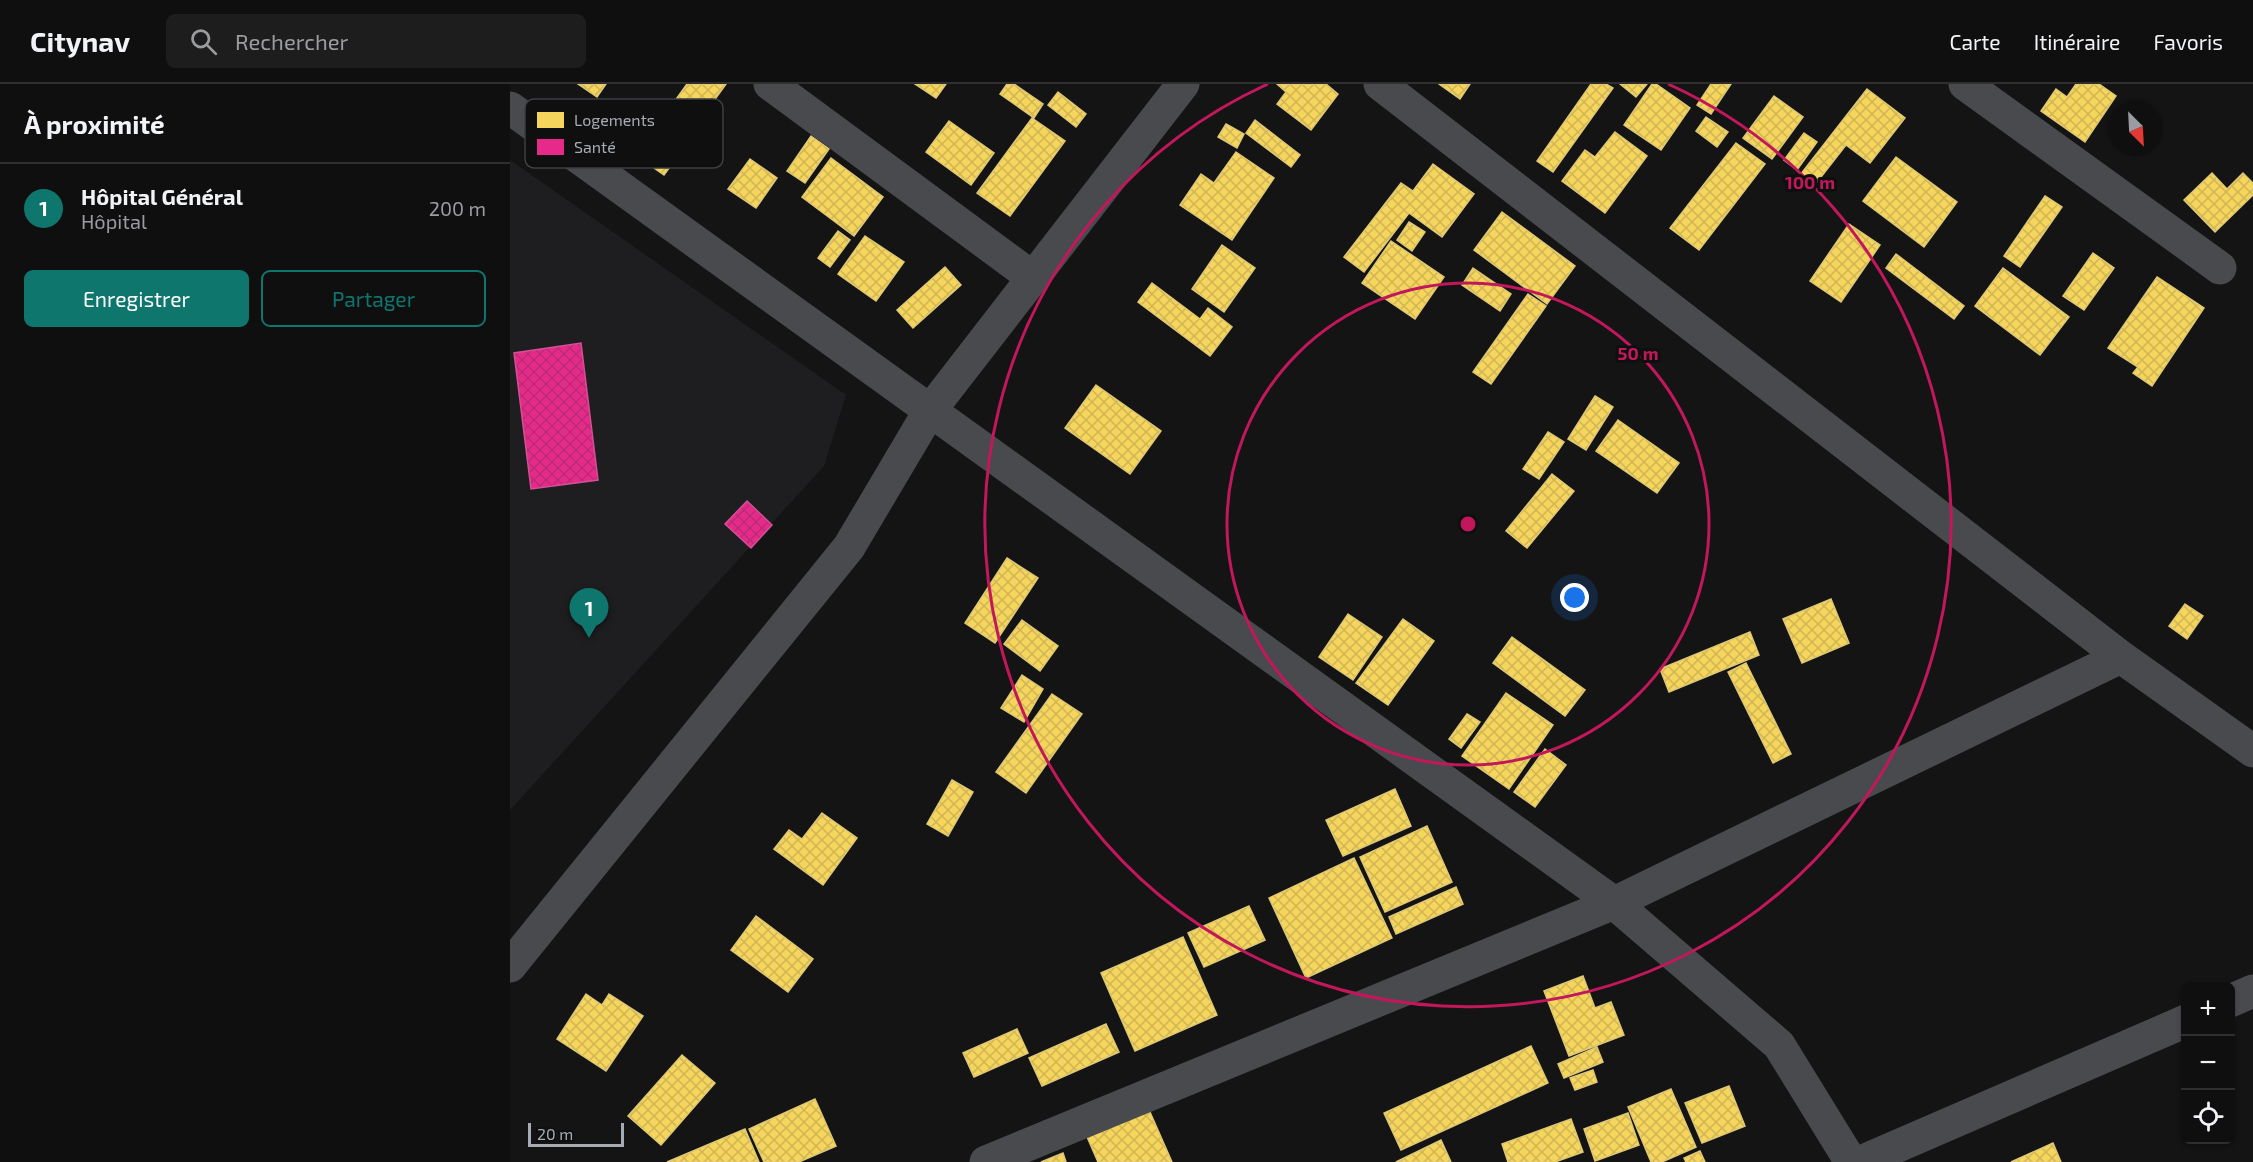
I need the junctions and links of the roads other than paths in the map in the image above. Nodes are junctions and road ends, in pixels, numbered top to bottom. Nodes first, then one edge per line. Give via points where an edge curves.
1 (770, 84) edge
2 (1183, 84) edge
3 (1380, 84) edge
4 (1965, 84) edge
5 (510, 108) edge
6 (525, 119) edge
7 (593, 168) edge
8 (2220, 268) dead end
9 (1032, 277) junction
10 (929, 412) junction
11 (2121, 657) junction
12 (2253, 751) edge
13 (1614, 903) junction
14 (510, 966) edge
15 (2253, 991) edge
16 (2235, 999) edge
17 (2181, 1023) edge
18 (986, 1162) edge
19 (1851, 1162) edge
20 (1861, 1162) edge

1 - 9 street
2 - 9 street
3 - 11 street
4 - 8 street
5 - 6 street
7 - 10 street
9 - 10 street
10 - 13 street
10 - 14 street via 849,547
11 - 12 street
11 - 13 street
13 - 18 street
13 - 19 street via 1779,1045
15 - 16 street
17 - 20 street

